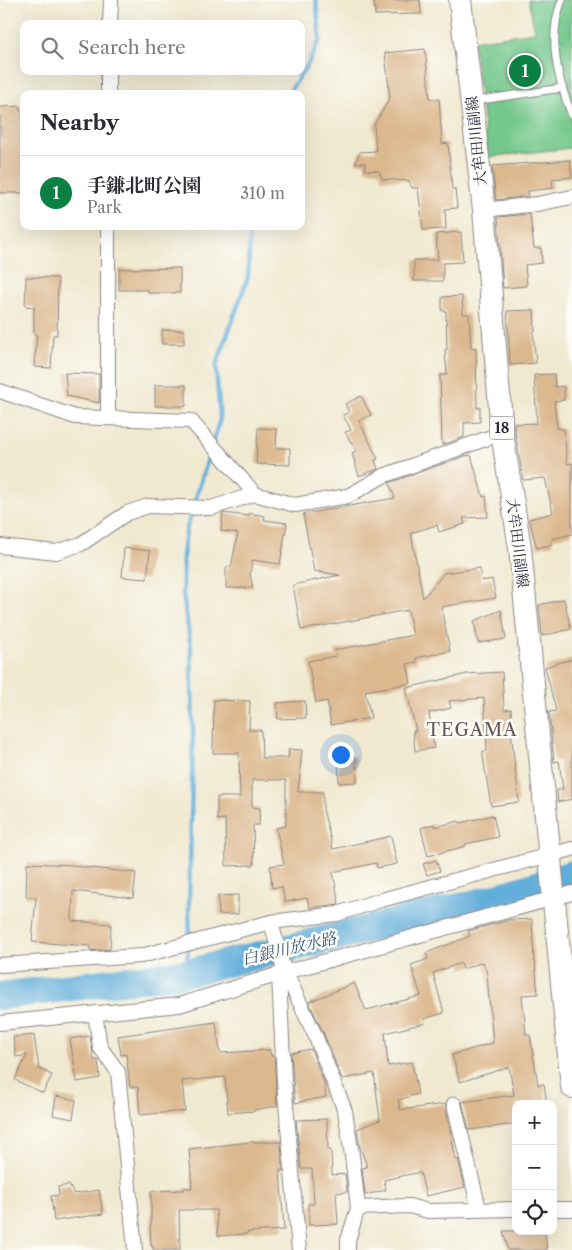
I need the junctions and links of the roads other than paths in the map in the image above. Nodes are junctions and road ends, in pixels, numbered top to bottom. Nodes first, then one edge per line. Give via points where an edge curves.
1 (111, 0) edge
2 (460, 0) edge
3 (562, 0) edge
4 (110, 20) edge
5 (108, 75) edge
6 (562, 88) junction
7 (108, 90) edge
8 (481, 100) dead end
9 (572, 115) edge
10 (572, 197) edge
11 (484, 210) junction
12 (108, 230) edge
13 (0, 392) edge
14 (108, 418) junction
15 (502, 433) junction
16 (255, 494) junction
17 (0, 546) edge
18 (572, 849) edge
19 (550, 858) junction
20 (559, 896) edge
21 (272, 926) junction
22 (0, 965) edge
23 (283, 971) junction
24 (95, 1013) junction
25 (0, 1023) edge
26 (572, 1087) edge
27 (454, 1104) dead end
28 (358, 1208) junction
29 (479, 1209) junction
30 (512, 1209) edge
31 (557, 1209) edge
32 (572, 1209) edge
33 (135, 1250) edge
34 (299, 1250) edge
35 (348, 1250) edge

1 - 4 street
2 - 11 main road, 大牟田川副線 / 18
3 - 6 lane via 555,42 557,73
5 - 7 street
6 - 8 lane
6 - 9 lane
10 - 11 street
11 - 15 main road, 大牟田川副線 / 18
12 - 14 street
13 - 14 street via 75,417
14 - 16 street via 191,421
15 - 16 street via 383,476 348,496 295,506
15 - 19 main road, 大牟田川副線 / 18 via 520,548
16 - 17 street via 211,508 148,506 127,513 81,544 56,552
18 - 19 street
19 - 20 main road, 大牟田川副線 / 18
19 - 21 street via 337,914
20 - 23 street
20 - 26 main road, 大牟田川副線 / 18
21 - 22 street via 141,956
21 - 23 street
23 - 24 street via 179,1005
23 - 28 street via 315,1034 345,1111
23 - 34 street via 284,1082
24 - 25 street
24 - 33 street via 100,1047 118,1072
27 - 29 street
28 - 29 street
28 - 35 street
29 - 30 street
31 - 32 street

